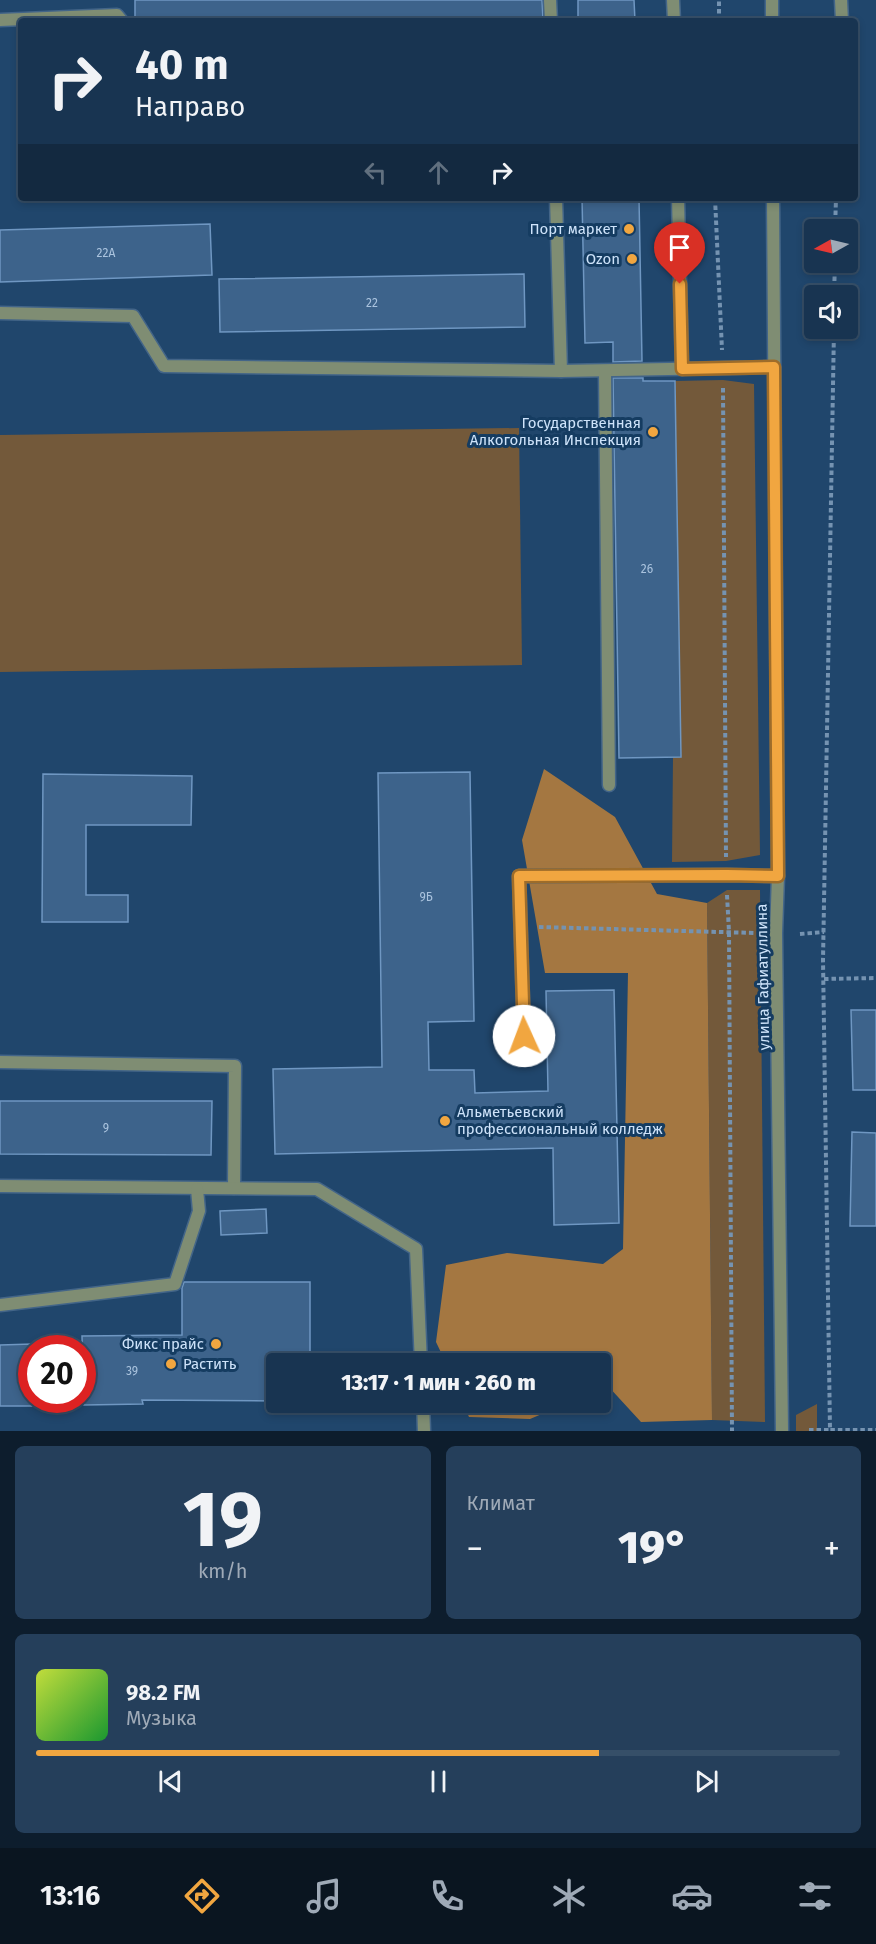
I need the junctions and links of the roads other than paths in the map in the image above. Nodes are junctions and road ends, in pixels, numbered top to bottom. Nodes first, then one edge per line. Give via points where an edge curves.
1 (549, 0) edge
2 (673, 0) edge
3 (772, 0) edge
4 (841, 0) edge
5 (47, 18) edge
6 (120, 18) edge
7 (550, 18) edge
8 (674, 18) edge
9 (772, 18) edge
10 (842, 18) edge
11 (18, 19) edge
12 (0, 20) edge
13 (556, 201) edge
14 (678, 201) edge
15 (773, 201) edge
16 (0, 313) edge
17 (774, 367) junction
18 (682, 369) junction
19 (604, 370) junction
20 (561, 371) junction
21 (609, 785) dead end
22 (778, 876) junction
23 (524, 1036) dead end
24 (0, 1062) edge
25 (0, 1186) edge
26 (234, 1188) junction
27 (197, 1189) junction
28 (0, 1305) edge
29 (421, 1353) edge
30 (423, 1413) edge
31 (424, 1431) edge
32 (782, 1431) edge

1 - 7 street
2 - 8 street
3 - 9 street
4 - 10 street
5 - 6 street via 117,15
11 - 12 street
13 - 20 street
14 - 18 street
15 - 17 street, улица Гафиатуллина
16 - 20 street via 133,315 164,366
17 - 18 street
17 - 22 street, улица Гафиатуллина
18 - 19 street
19 - 20 street
19 - 21 street
22 - 23 street via 519,876
22 - 32 street, улица Гафиатуллина
24 - 26 street via 235,1066
25 - 27 street
26 - 27 street
26 - 29 street via 317,1189 416,1249
27 - 28 street via 199,1211 175,1284
30 - 31 street

